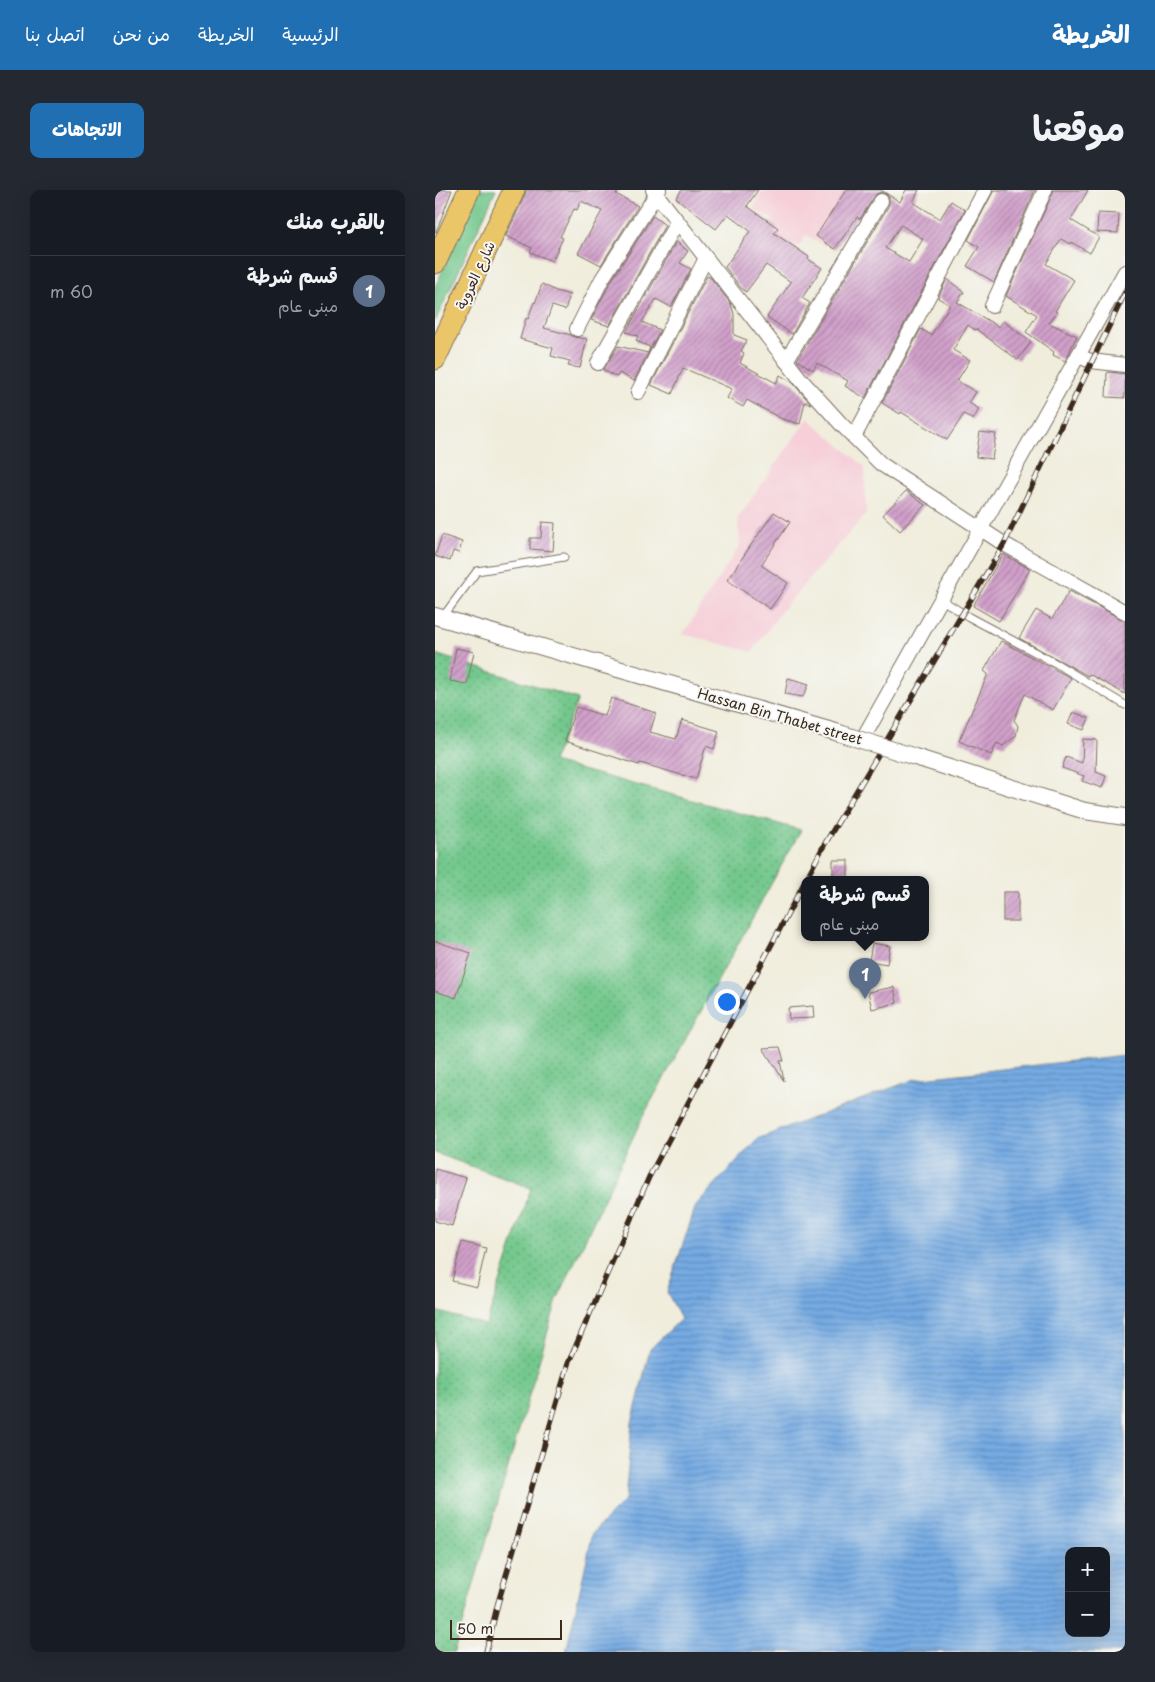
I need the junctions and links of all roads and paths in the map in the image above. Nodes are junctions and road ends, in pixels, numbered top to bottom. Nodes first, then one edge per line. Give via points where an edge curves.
1 (469, 190) edge
2 (514, 190) edge
3 (985, 190) edge
4 (1045, 190) edge
5 (656, 191) edge
6 (881, 201) dead end
7 (677, 222) junction
8 (706, 258) junction
9 (435, 263) edge
10 (1125, 272) edge
11 (1120, 290) edge
12 (992, 306) dead end
13 (577, 329) dead end
14 (1078, 356) junction
15 (435, 359) edge
16 (786, 361) junction
17 (599, 363) dead end
18 (1125, 365) edge
19 (638, 392) dead end
20 (854, 437) junction
21 (982, 529) junction
22 (564, 557) dead end
23 (941, 600) junction
24 (1125, 612) edge
25 (439, 617) edge
26 (1125, 705) edge
27 (862, 740) junction
28 (1125, 817) edge

1 - 9 main road
2 - 15 main road, شارع العروبة
3 - 20 street
4 - 12 street
5 - 7 street
5 - 13 street via 602,279
6 - 16 street
7 - 8 street
7 - 17 street
8 - 16 street
8 - 19 street
10 - 11 street
11 - 14 street
14 - 18 street
14 - 21 street
16 - 20 street
20 - 21 street via 881,464
21 - 23 street
21 - 24 street
22 - 25 lane via 477,571
23 - 26 lane
23 - 27 street
25 - 27 street, Hassan Bin Thabet street, bridge
27 - 28 street, Hassan Bin Thabet street, bridge via 1085,811

